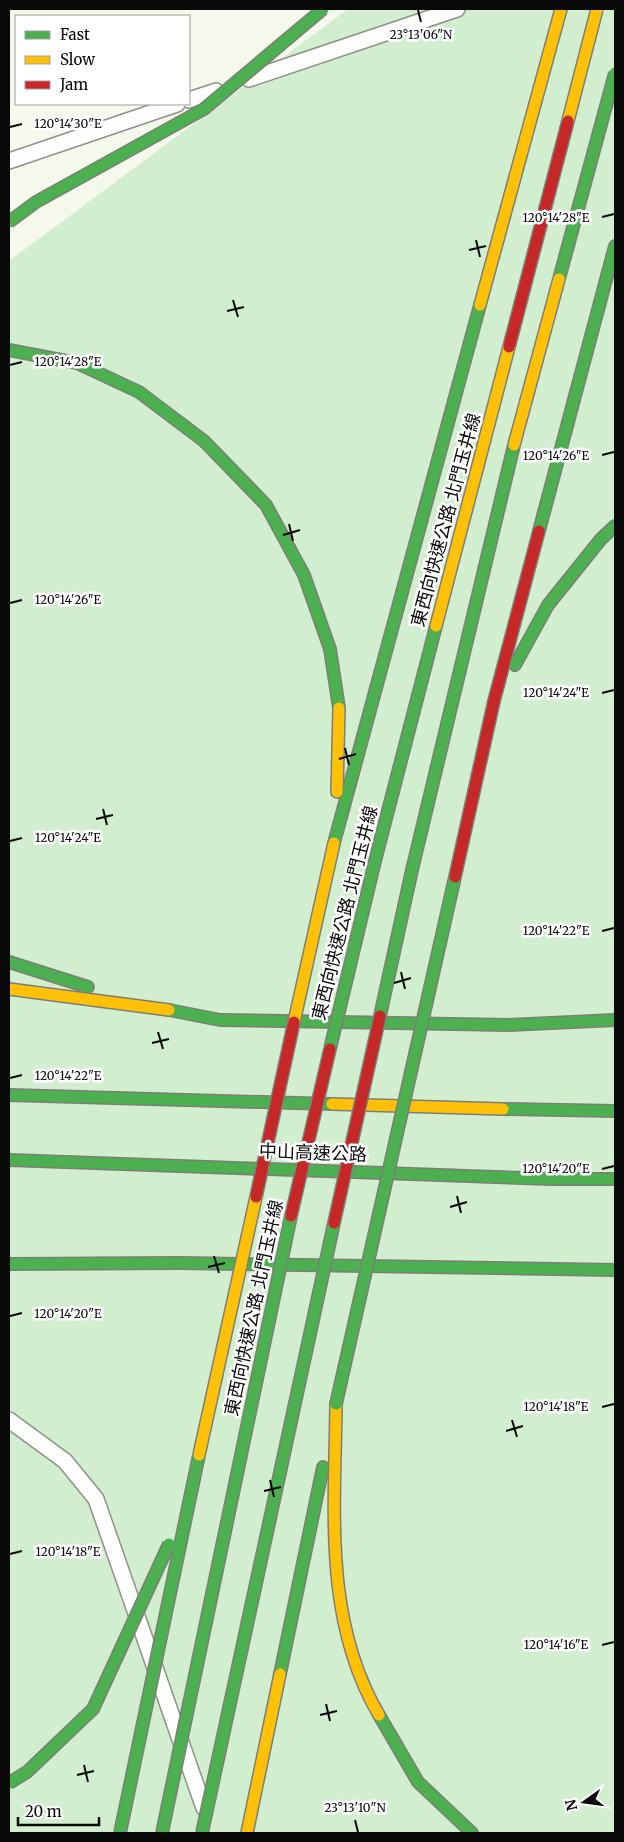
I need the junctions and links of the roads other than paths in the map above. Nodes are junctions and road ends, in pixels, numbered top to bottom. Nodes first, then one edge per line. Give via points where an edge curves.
1 (323, 9) edge
2 (457, 9) edge
3 (561, 9) edge
4 (597, 9) edge
5 (615, 73) edge
6 (190, 100) edge
7 (174, 105) edge
8 (9, 161) edge
9 (9, 222) edge
10 (615, 246) edge
11 (9, 350) edge
12 (615, 526) edge
13 (494, 701) junction
14 (334, 843) junction
15 (9, 962) edge
16 (9, 989) edge
17 (151, 1007) junction
18 (615, 1020) edge
19 (9, 1095) edge
20 (615, 1111) edge
21 (9, 1160) edge
22 (615, 1179) edge
23 (9, 1264) edge
24 (566, 1270) junction
25 (615, 1270) edge
26 (599, 1282) dead end
27 (336, 1404) junction
28 (9, 1420) edge
29 (189, 1499) junction
30 (9, 1783) edge
31 (120, 1833) edge
32 (162, 1833) edge
33 (202, 1833) edge
34 (212, 1833) edge
35 (247, 1833) edge
36 (472, 1833) edge

1 - 9 highway, bridge via 204,109 36,202
2 - 6 lane
3 - 14 highway
4 - 32 highway, 東西向快速公路 北門玉井線, bridge via 375,862 306,1146
5 - 33 highway, bridge via 502,490 430,794
7 - 8 lane
10 - 13 highway
11 - 14 highway via 76,363 138,392 204,441 266,505 304,575 330,649 340,715
12 - 13 highway via 548,604
13 - 27 highway, bridge
14 - 29 highway, bridge
15 - 17 highway
16 - 17 highway
17 - 18 highway via 220,1020 509,1024
19 - 20 highway
21 - 22 highway, 中山高速公路
23 - 24 highway
24 - 25 highway
24 - 26 highway
27 - 35 highway
27 - 36 highway via 334,1558 343,1622 369,1698 418,1782
28 - 34 lane via 65,1461 96,1499
29 - 30 highway, bridge via 93,1709 27,1772
29 - 31 highway, bridge

